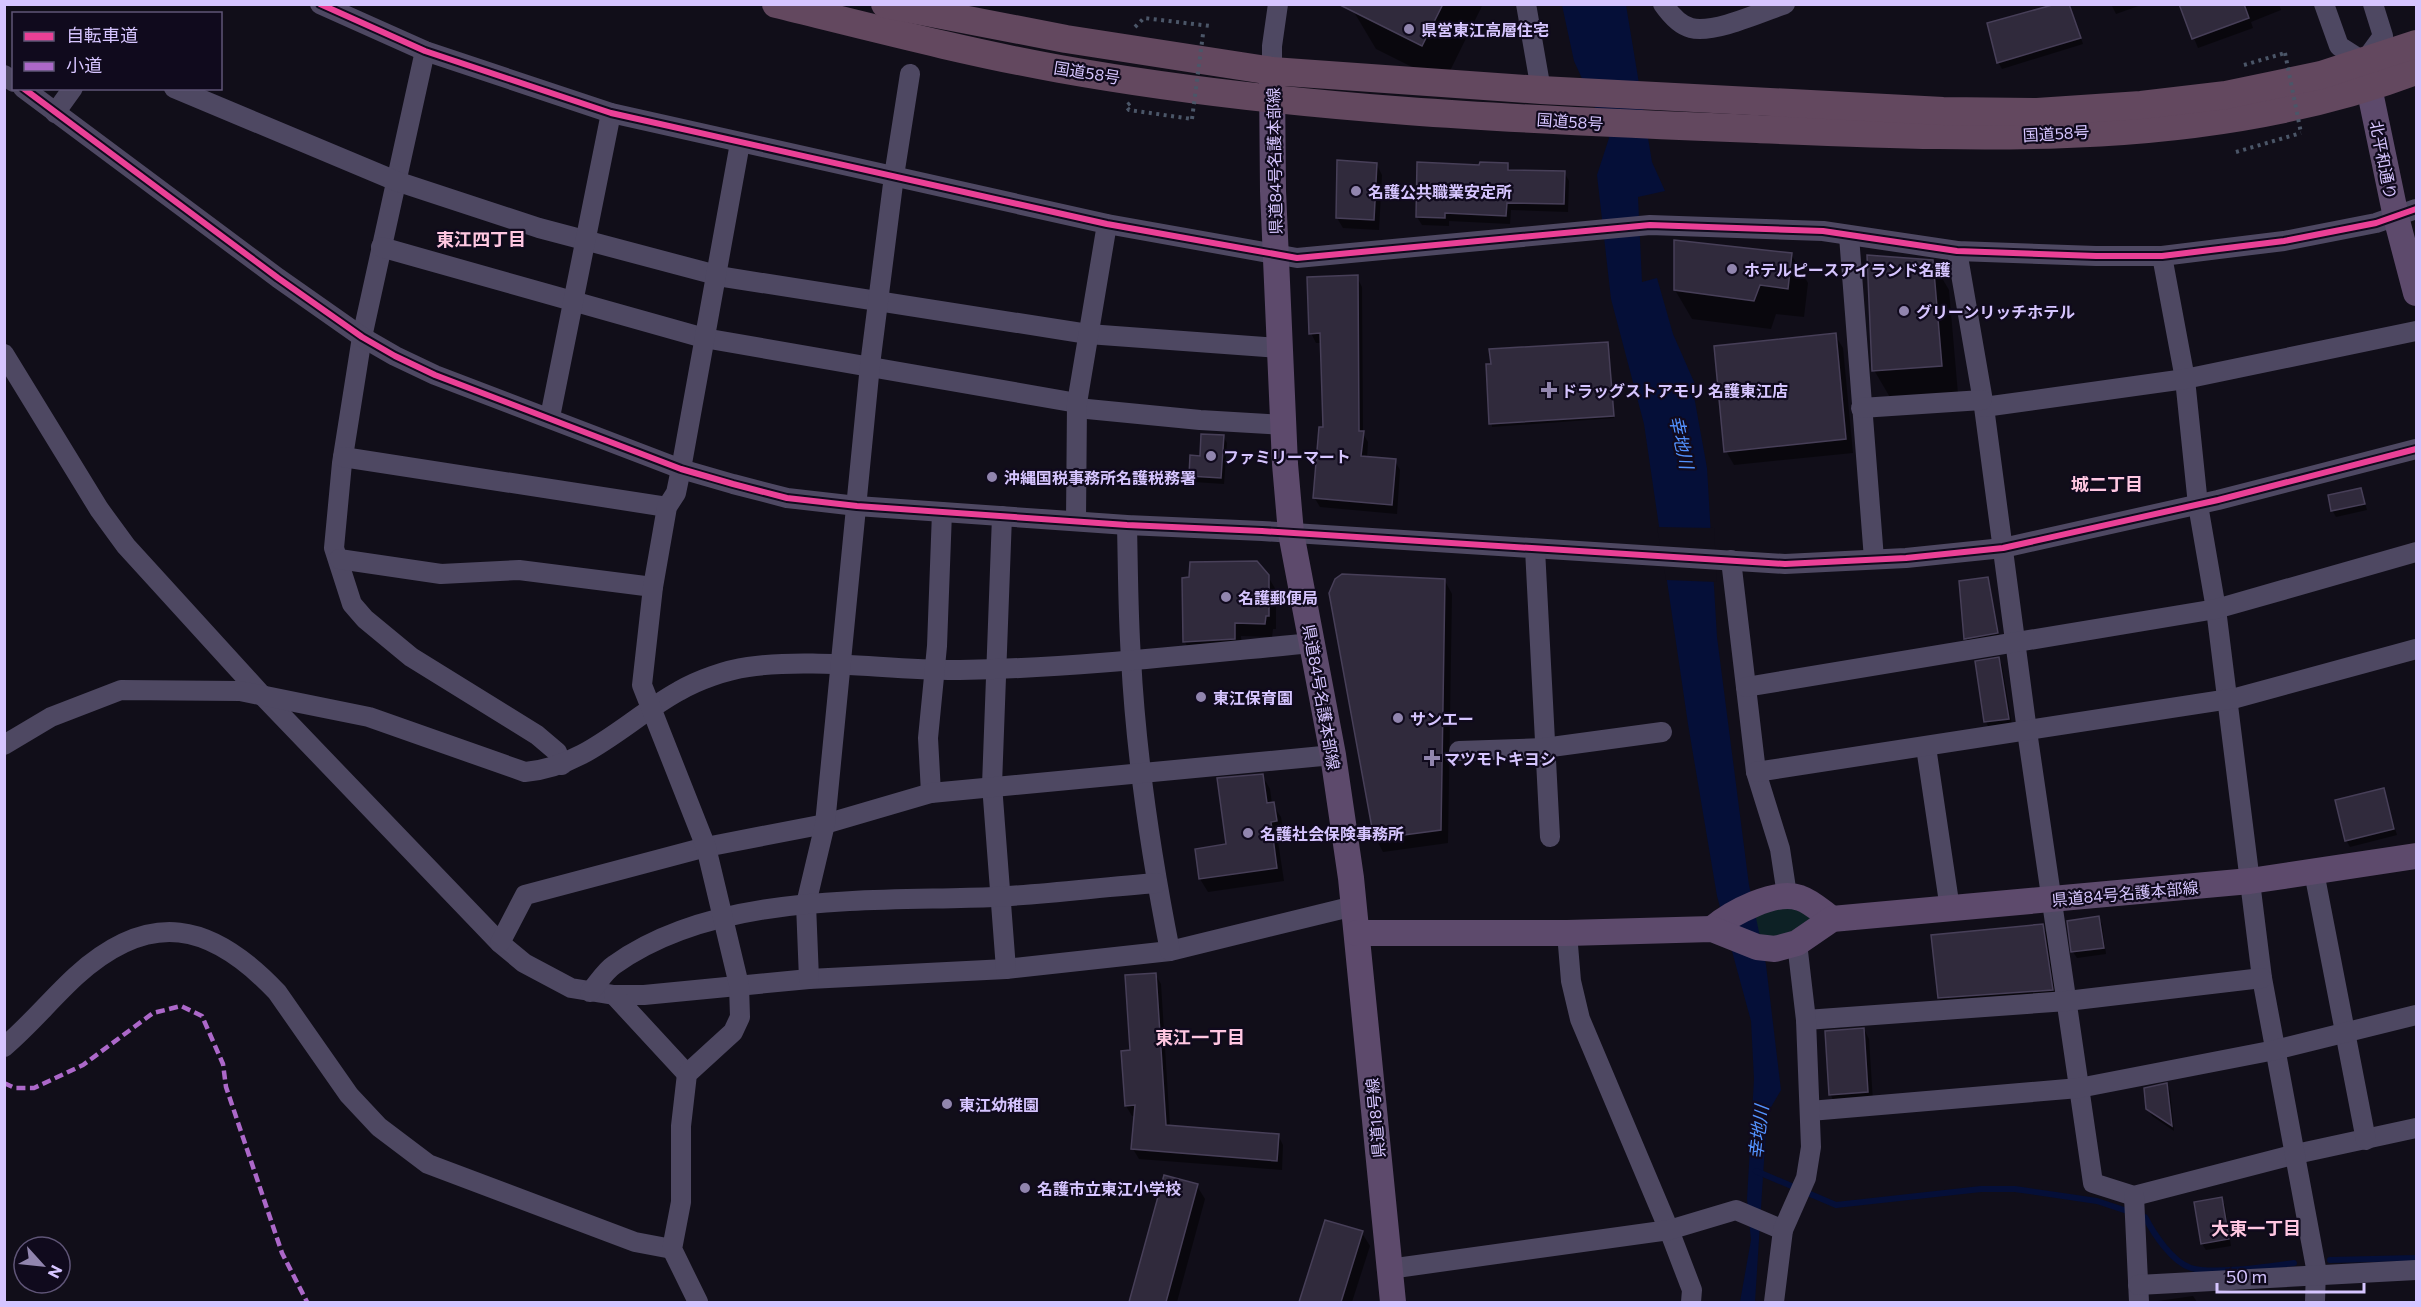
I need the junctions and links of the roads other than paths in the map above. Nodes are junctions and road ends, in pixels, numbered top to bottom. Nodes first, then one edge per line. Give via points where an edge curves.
1 (320, 4) edge
2 (776, 4) edge
3 (1278, 4) edge
4 (1526, 4) edge
5 (1663, 4) edge
6 (1785, 4) edge
7 (2324, 4) edge
8 (2373, 4) edge
9 (903, 7) edge
10 (2416, 44) edge
11 (425, 51) junction
12 (2416, 71) edge
13 (910, 75) dead end
14 (2367, 76) junction
15 (1271, 85) junction
16 (26, 90) edge
17 (72, 90) edge
18 (179, 90) edge
19 (1541, 90) junction
20 (55, 113) junction
21 (610, 113) junction
22 (740, 143) junction
23 (894, 176) junction
24 (396, 181) junction
25 (2406, 213) edge
26 (1107, 224) junction
27 (1849, 236) junction
28 (584, 240) junction
29 (381, 247) junction
30 (1957, 251) junction
31 (1276, 254) junction
32 (2162, 256) junction
33 (717, 275) junction
34 (2416, 292) edge
35 (878, 300) junction
36 (572, 301) junction
37 (2416, 331) edge
38 (1088, 334) junction
39 (362, 337) junction
40 (704, 338) junction
41 (1280, 348) junction
42 (4, 354) edge
43 (870, 365) junction
44 (2185, 380) junction
45 (1983, 404) junction
46 (1077, 406) junction
47 (1862, 408) junction
48 (550, 417) junction
49 (1284, 425) junction
50 (2416, 449) edge
51 (343, 457) junction
52 (681, 469) junction
53 (2198, 505) junction
54 (857, 506) junction
55 (667, 507) junction
56 (942, 512) junction
57 (1002, 516) junction
58 (1076, 520) junction
59 (1127, 525) junction
60 (1291, 533) junction
61 (2003, 548) junction
62 (1535, 549) junction
63 (2416, 552) edge
64 (339, 559) junction
65 (1726, 559) junction
66 (1875, 559) junction
67 (653, 587) junction
68 (2216, 609) junction
69 (1312, 643) junction
70 (2016, 644) junction
71 (2416, 649) edge
72 (1131, 659) junction
73 (841, 667) junction
74 (996, 669) junction
75 (933, 670) junction
76 (1746, 687) junction
77 (260, 693) junction
78 (2226, 700) junction
79 (650, 711) junction
80 (2027, 731) junction
81 (1662, 732) dead end
82 (4, 745) edge
83 (1926, 747) junction
84 (1544, 748) junction
85 (1459, 751) dead end
86 (1333, 755) junction
87 (562, 765) junction
88 (1142, 772) junction
89 (1756, 772) junction
90 (992, 785) junction
91 (931, 793) junction
92 (825, 824) junction
93 (1550, 837) dead end
94 (706, 848) junction
95 (2416, 856) edge
96 (2314, 872) junction
97 (2250, 881) junction
98 (1157, 883) junction
99 (1787, 895) junction
100 (999, 896) junction
101 (2052, 900) junction
102 (806, 904) junction
103 (1354, 906) junction
104 (1950, 909) junction
105 (723, 918) junction
106 (1832, 919) junction
107 (1712, 928) junction
108 (1357, 933) junction
109 (1567, 933) junction
110 (1797, 943) junction
111 (500, 944) junction
112 (1170, 951) junction
113 (1006, 969) junction
114 (2262, 978) junction
115 (809, 979) junction
116 (739, 985) junction
117 (590, 992) junction
118 (614, 995) junction
119 (2067, 1001) junction
120 (2416, 1015) edge
121 (1806, 1020) junction
122 (2345, 1032) junction
123 (4, 1047) edge
124 (2275, 1050) junction
125 (687, 1074) junction
126 (2079, 1088) junction
127 (1810, 1111) junction
128 (2416, 1128) edge
129 (2366, 1140) junction
130 (2296, 1154) junction
131 (2134, 1196) junction
132 (1778, 1227) junction
133 (1669, 1230) junction
134 (672, 1250) junction
135 (1389, 1269) junction
136 (2416, 1270) edge
137 (2315, 1275) junction
138 (2139, 1294) edge
139 (698, 1302) edge
140 (1393, 1302) edge
141 (1691, 1302) edge
142 (1774, 1302) edge
143 (2315, 1302) edge

1 - 11 street
2 - 15 highway, 国道58号 via 1061,69
3 - 15 street
4 - 19 street
5 - 6 street via 1678,22 1707,29
7 - 14 street via 2339,46
8 - 14 street via 2383,36
9 - 15 highway, 国道58号
10 - 14 highway
11 - 21 street
11 - 24 street
12 - 14 highway
13 - 23 street
14 - 15 highway, 国道58号 via 2219,121 2033,135 1935,136 1583,122
14 - 19 highway, 国道58号 via 2322,75 2226,95 2037,112 1943,111
14 - 25 main road, 北平和通り
15 - 19 highway, 国道58号
15 - 31 main road, 県道84号名護本部線
16 - 20 street
17 - 20 street
18 - 24 street
20 - 39 street
21 - 22 street
21 - 28 street
22 - 23 street
22 - 33 street
23 - 26 street
23 - 35 street
24 - 28 street
24 - 29 street
25 - 32 street via 2284,241
25 - 34 main road, 北平和通り
26 - 31 street
26 - 38 street
27 - 30 street
27 - 31 street via 1823,231 1650,225 1297,258
27 - 47 street
28 - 33 street
28 - 36 street
29 - 36 street
29 - 39 street
30 - 32 street
30 - 45 street
31 - 41 main road, 県道84号名護本部線
32 - 44 street
33 - 35 street
33 - 40 street
35 - 38 street
35 - 43 street
36 - 40 street
36 - 48 street
37 - 44 street
38 - 41 street
38 - 46 street
39 - 48 street via 435,375
39 - 51 street
40 - 43 street
40 - 52 street
41 - 49 main road, 県道84号名護本部線
42 - 77 street via 126,546
43 - 46 street
43 - 54 street
44 - 45 street
44 - 53 street
45 - 47 street
45 - 61 street
46 - 49 street
46 - 58 street
47 - 66 street
48 - 52 street
49 - 60 main road, 県道84号名護本部線
50 - 53 street
51 - 55 street
51 - 64 street via 334,548
52 - 54 street via 788,498
52 - 55 street via 676,493
53 - 61 street
53 - 68 street
54 - 56 street
54 - 73 street
55 - 67 street
56 - 57 street
56 - 75 street
57 - 58 street
57 - 74 street
58 - 59 street
59 - 60 street
59 - 72 street
60 - 62 street
60 - 69 main road, 県道84号名護本部線
61 - 66 street
61 - 70 street
62 - 65 street
62 - 84 street
63 - 68 street
64 - 67 street via 441,574 519,570
64 - 87 street via 352,604 364,619 411,657 537,735 556,752
65 - 66 street via 1785,564
65 - 76 street
67 - 79 street via 642,685
68 - 70 street
68 - 78 street
69 - 72 street
69 - 86 main road, 県道84号名護本部線
70 - 76 street
70 - 80 street
71 - 78 street
72 - 74 street
72 - 88 street
73 - 75 street
73 - 79 street via 801,663 746,667 680,690
73 - 92 street
74 - 75 street
74 - 90 street
75 - 91 street via 928,738
76 - 89 street
77 - 82 street via 121,690 51,717
77 - 87 street via 369,717 525,772
77 - 111 street
78 - 80 street
78 - 97 street
79 - 87 street
79 - 94 street
80 - 83 street
80 - 101 street
81 - 84 street
83 - 89 street
83 - 104 street
84 - 85 street
84 - 93 street
86 - 88 street
86 - 103 main road, 県道84号名護本部線
88 - 90 street
88 - 98 street
89 - 99 street via 1780,849
90 - 91 street
90 - 100 street
91 - 92 street
92 - 94 street
92 - 102 street
94 - 105 street
94 - 111 street via 525,896
95 - 96 main road, 県道84号名護本部線
96 - 97 main road, 県道84号名護本部線
96 - 122 street
97 - 101 main road, 県道84号名護本部線
97 - 114 street
98 - 100 street
98 - 112 street
99 - 106 main road via 1814,905
99 - 107 main road, 県道84号名護本部線 via 1741,910
100 - 102 street
100 - 113 street
101 - 104 main road, 県道84号名護本部線
101 - 119 street
102 - 105 street
102 - 115 street
103 - 108 main road, 県道84号名護本部線
103 - 112 street
104 - 106 main road, 県道84号名護本部線
105 - 116 street
105 - 117 street via 676,931 613,965
106 - 110 main road, 県道84号名護本部線
107 - 109 main road, 県道84号名護本部線
107 - 110 main road, 県道84号名護本部線 via 1767,948
108 - 109 main road, 県道84号名護本部線
108 - 135 main road, 県道18号線
109 - 133 street via 1571,981 1580,1019
110 - 121 street
111 - 117 street via 548,977
112 - 113 street
113 - 115 street
114 - 119 street
114 - 124 street
115 - 116 street
116 - 118 street
116 - 125 street via 740,1017 733,1032
117 - 118 street
118 - 125 street
119 - 121 street
119 - 126 street
120 - 122 street
121 - 127 street
122 - 124 street
122 - 129 street
123 - 134 street via 75,977 123,942 149,932 192,934 226,948 264,978 349,1095 379,1127 428,1164 635,1242
124 - 126 street
124 - 130 street
125 - 134 street via 681,1126 681,1202
126 - 127 street
126 - 131 street via 2093,1183
127 - 132 street via 1811,1147 1806,1178
128 - 129 street
129 - 130 street
130 - 131 street
130 - 137 street
131 - 138 street
132 - 133 street via 1736,1210
132 - 142 street
133 - 135 street
133 - 141 street via 1692,1290
134 - 139 street
135 - 140 main road, 県道18号線
136 - 137 street
137 - 138 street
137 - 143 street

